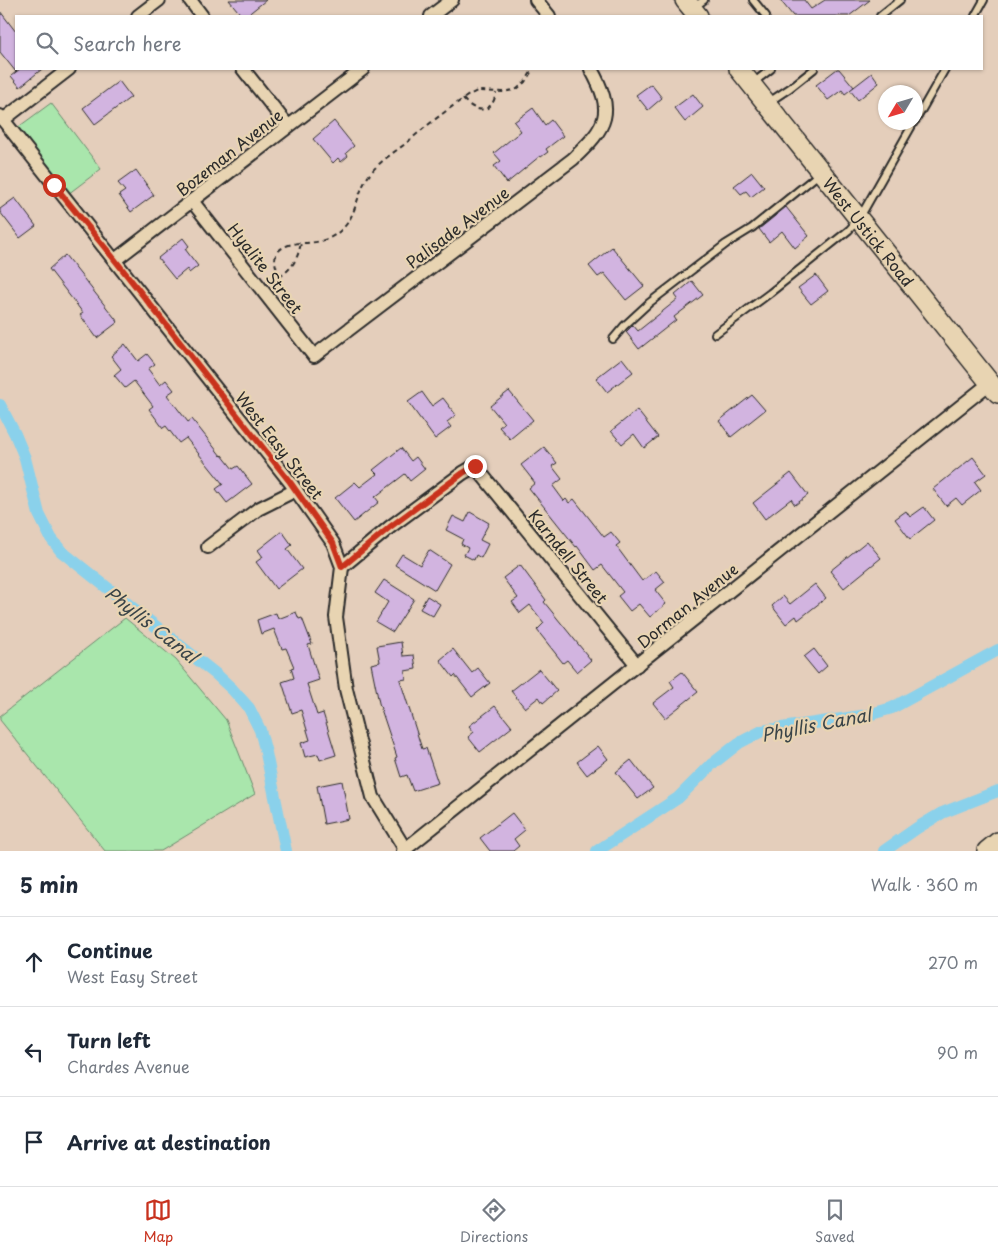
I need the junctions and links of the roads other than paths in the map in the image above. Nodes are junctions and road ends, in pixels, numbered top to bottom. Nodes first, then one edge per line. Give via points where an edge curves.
1 (159, 0) edge
2 (190, 0) edge
3 (452, 0) edge
4 (536, 0) edge
5 (753, 0) edge
6 (900, 0) edge
7 (984, 0) edge
8 (139, 15) edge
9 (201, 15) edge
10 (432, 15) edge
11 (548, 15) edge
12 (765, 15) edge
13 (881, 15) edge
14 (976, 15) edge
15 (69, 70) edge
16 (244, 70) edge
17 (362, 70) edge
18 (592, 70) edge
19 (740, 70) edge
20 (770, 70) edge
21 (813, 70) edge
22 (944, 70) edge
23 (752, 84) junction
24 (767, 104) junction
25 (923, 107) edge
26 (1, 118) edge
27 (288, 126) junction
28 (910, 130) edge
29 (822, 172) junction
30 (192, 201) junction
31 (859, 219) junction
32 (115, 260) junction
33 (716, 334) dead end
34 (613, 339) dead end
35 (314, 356) joint
36 (994, 388) edge
37 (296, 490) junction
38 (208, 547) dead end
39 (342, 567) junction
40 (637, 665) junction
41 (998, 842) edge
42 (404, 850) edge
43 (987, 851) edge

1 - 8 street
2 - 9 street
3 - 10 street
4 - 11 street
5 - 12 lane
6 - 13 lane
7 - 14 lane
15 - 26 street
16 - 27 street
17 - 27 street, Bozeman Avenue
18 - 35 street, Palisade Avenue via 605,100 605,112 596,135 585,148
19 - 23 main road, West Ustick Road
20 - 23 lane
21 - 24 lane
22 - 25 lane
23 - 24 main road, West Ustick Road
24 - 29 main road, West Ustick Road
26 - 32 street, West Easy Street
27 - 30 street, Bozeman Avenue
28 - 31 lane
29 - 31 main road, West Ustick Road
29 - 34 lane via 752,228 655,298
30 - 32 street, Bozeman Avenue
30 - 35 street, Hyalite Street
31 - 33 lane via 830,246
31 - 36 main road, West Ustick Road
32 - 37 street, West Easy Street
36 - 40 street, Dorman Avenue
37 - 38 street via 258,509
37 - 39 street, West Easy Street via 333,543
39 - 40 street, Karndell Street via 390,527 475,466
39 - 42 street, West Easy Street via 336,617 346,689 373,797
40 - 42 street, Dorman Avenue
41 - 43 main road

